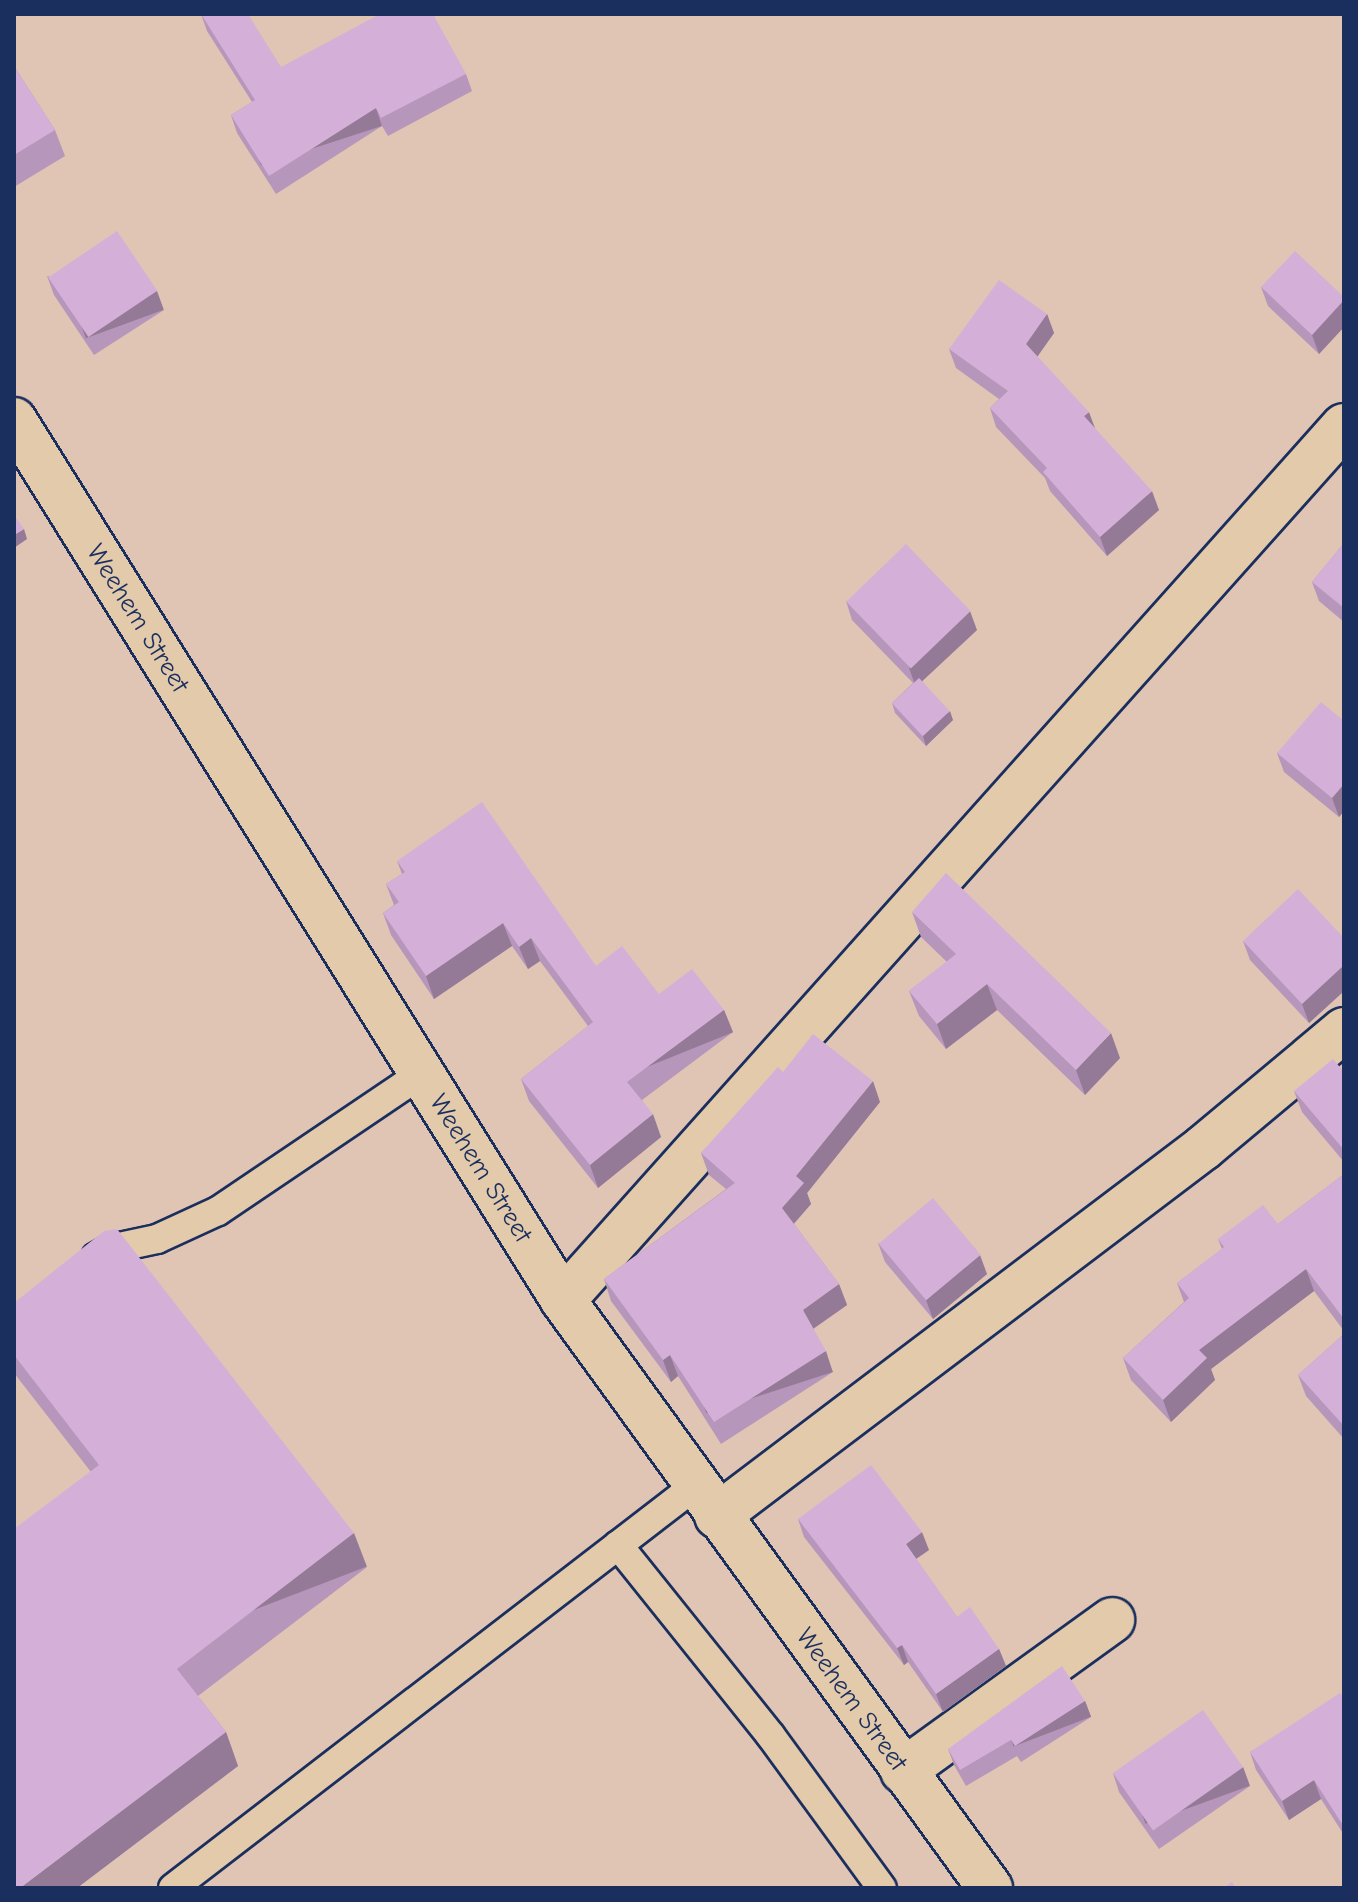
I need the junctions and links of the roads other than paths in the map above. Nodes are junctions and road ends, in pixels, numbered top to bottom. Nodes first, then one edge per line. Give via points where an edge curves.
1 (14, 420) edge
2 (1344, 426) edge
3 (1344, 1030) edge
4 (420, 1075) junction
5 (78, 1271) edge
6 (563, 1300) junction
7 (706, 1501) junction
8 (618, 1545) junction
9 (1112, 1620) dead end
10 (903, 1771) junction
11 (173, 1888) edge
12 (882, 1888) edge
13 (990, 1888) edge

1 - 4 street, Weehem Street
2 - 6 street
3 - 7 street via 1203,1148
4 - 5 lane via 218,1211 157,1239 110,1249
4 - 6 street, Weehem Street
6 - 7 street, Weehem Street
7 - 8 lane
7 - 10 street, Weehem Street
8 - 11 lane
8 - 12 lane via 771,1736
9 - 10 street
10 - 13 street, Weehem Street

